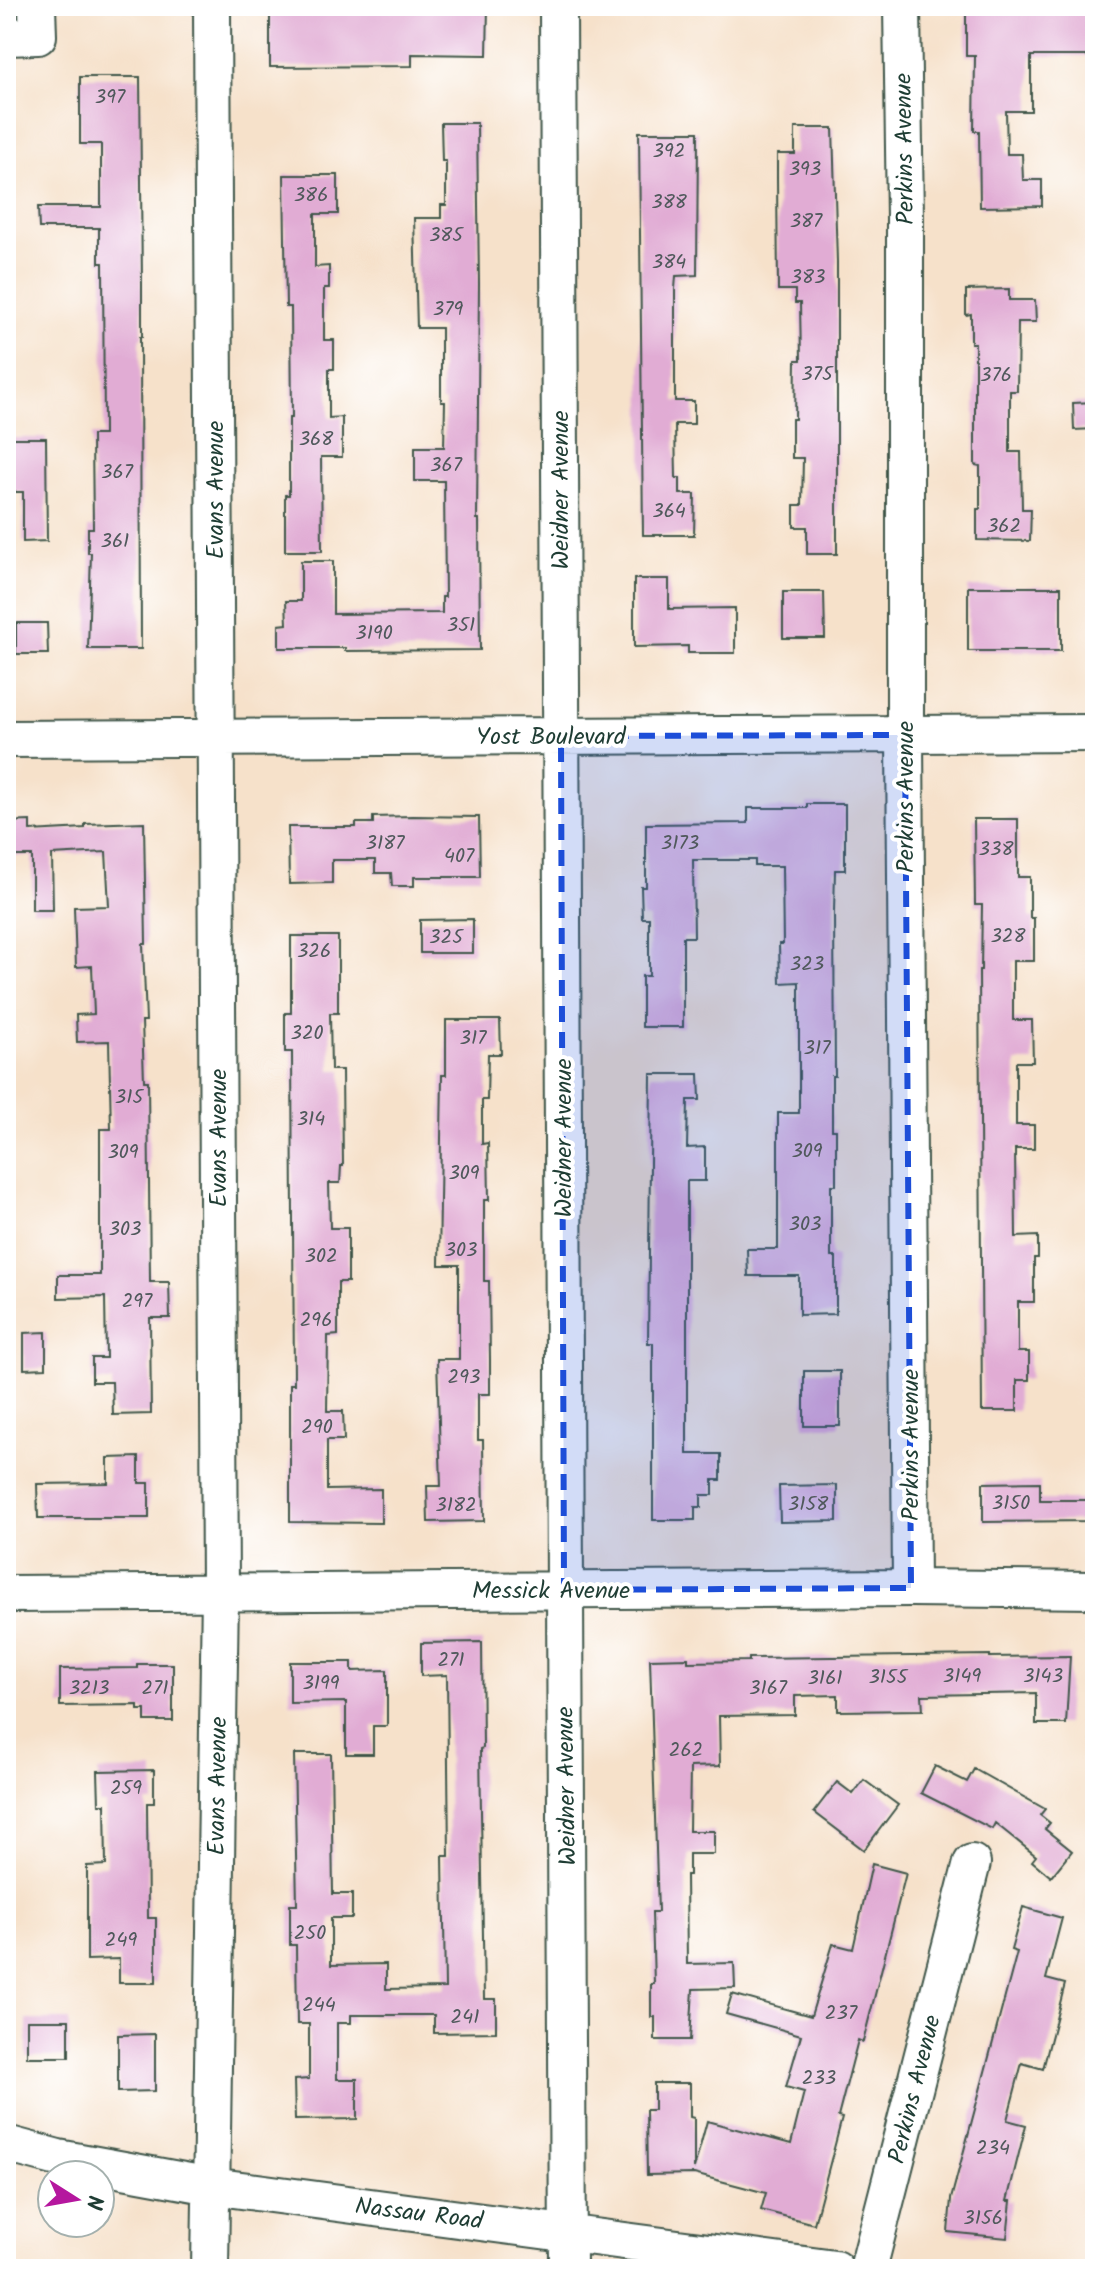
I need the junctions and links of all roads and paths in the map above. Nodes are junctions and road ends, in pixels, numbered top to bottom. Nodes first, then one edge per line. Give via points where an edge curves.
1 (37, 6) edge
2 (212, 6) edge
3 (558, 6) edge
4 (902, 6) edge
5 (6, 37) edge
6 (1095, 733) edge
7 (905, 735) junction
8 (561, 736) junction
9 (217, 738) junction
10 (6, 739) edge
11 (911, 1588) junction
12 (564, 1590) junction
13 (1095, 1590) edge
14 (220, 1592) junction
15 (6, 1594) edge
16 (972, 1863) dead end
17 (6, 2144) edge
18 (211, 2186) junction
19 (569, 2233) junction
20 (210, 2269) edge
21 (568, 2269) edge
22 (835, 2269) edge
23 (868, 2269) edge

1 - 5 street via 38,36
2 - 9 street, Evans Avenue
3 - 8 street, Weidner Avenue
4 - 7 street, Perkins Avenue
6 - 7 street, Yost Boulevard
7 - 8 street, Yost Boulevard
7 - 11 street, Perkins Avenue
8 - 9 street, Yost Boulevard
8 - 12 street, Weidner Avenue
9 - 10 street, Yost Boulevard
9 - 14 street, Evans Avenue
11 - 12 street, Messick Avenue
11 - 13 street, Messick Avenue
12 - 14 street, Messick Avenue
12 - 19 street, Weidner Avenue
14 - 15 street, Messick Avenue
14 - 18 street, Evans Avenue
16 - 23 street, Perkins Avenue
17 - 18 street, Nassau Road
18 - 19 street, Nassau Road
18 - 20 street, Evans Avenue
19 - 21 street, Weidner Avenue
19 - 22 street, Nassau Road

